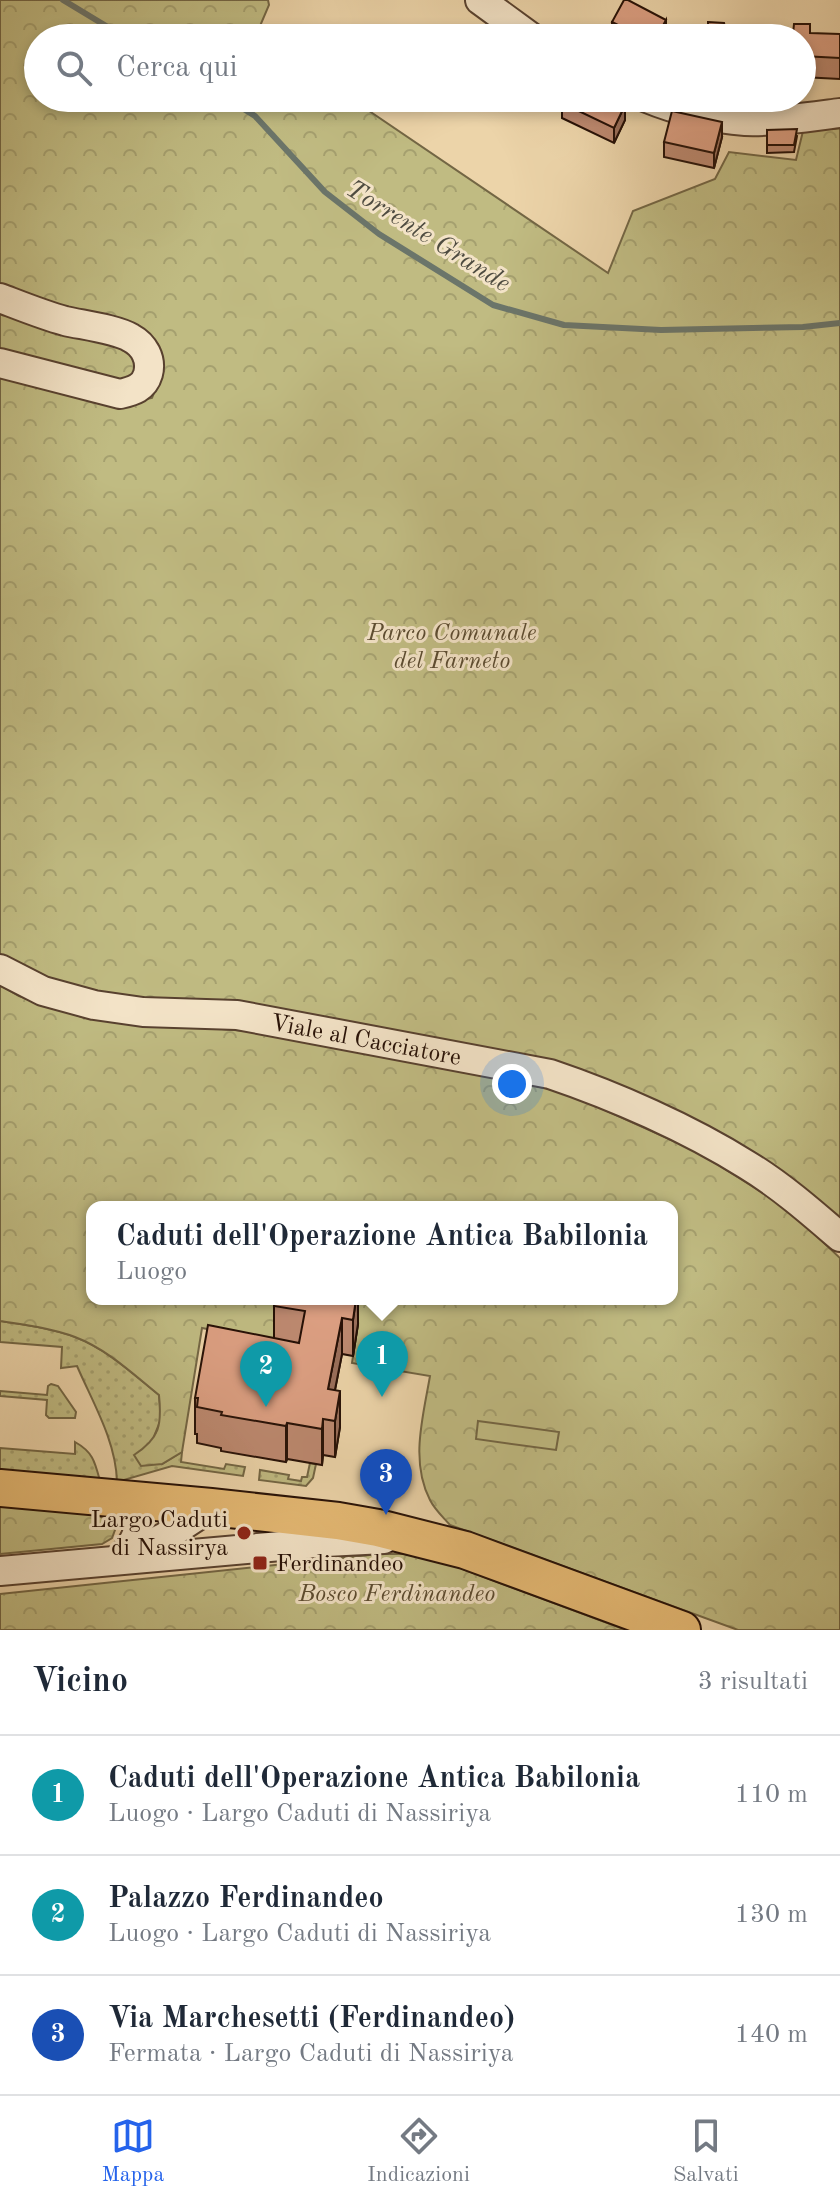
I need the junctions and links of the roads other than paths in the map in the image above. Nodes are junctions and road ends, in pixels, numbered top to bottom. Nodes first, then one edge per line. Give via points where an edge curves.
1 (480, 0) edge
2 (513, 24) edge
3 (695, 112) edge
4 (840, 113) edge
5 (0, 298) edge
6 (0, 363) edge
7 (0, 969) edge
8 (840, 1237) edge
9 (0, 1488) edge
10 (114, 1498) junction
11 (211, 1507) junction
12 (417, 1537) junction
13 (118, 1561) junction
14 (0, 1571) edge
15 (682, 1630) edge

1 - 2 street
3 - 4 street via 745,121
5 - 6 street via 60,320 129,336 150,363 144,385 120,394
7 - 8 street, Viale al Cacciatore via 43,991 94,1005 237,1015 550,1074 631,1106 736,1158
9 - 10 main road
10 - 11 main road
10 - 13 street via 129,1507 138,1528 135,1541
11 - 12 main road via 338,1521
11 - 13 street
12 - 13 street
12 - 15 main road
13 - 14 street

